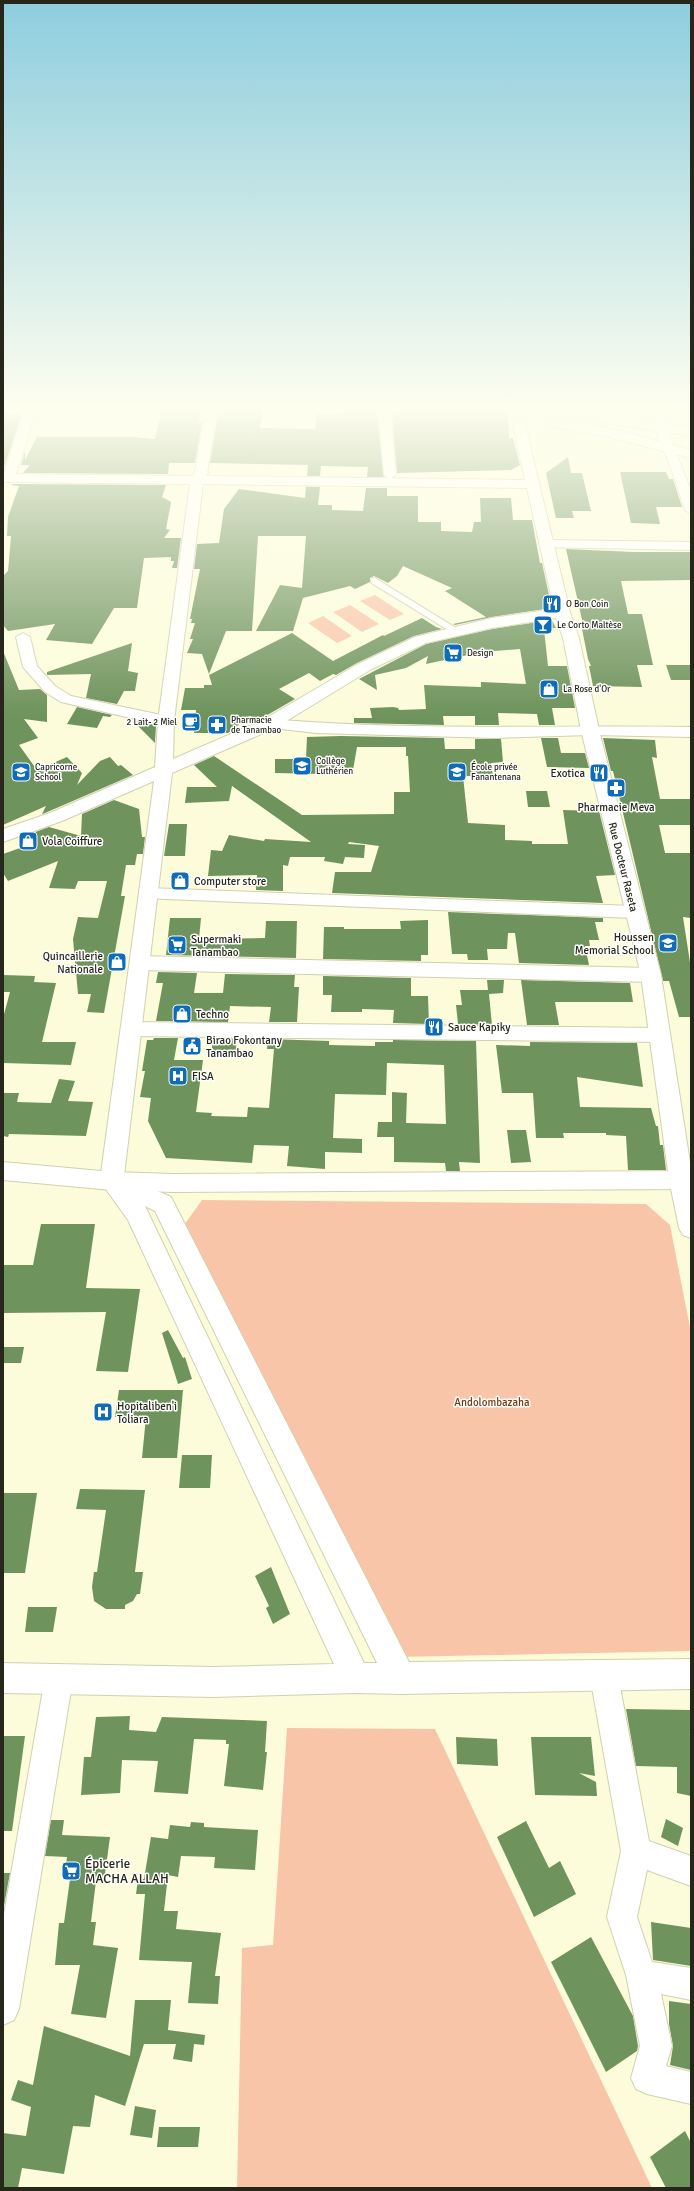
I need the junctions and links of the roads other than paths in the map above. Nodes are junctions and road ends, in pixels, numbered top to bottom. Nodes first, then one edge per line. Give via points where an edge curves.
1 (194, 512) edge
2 (539, 512) edge
3 (546, 544) junction
4 (691, 546) edge
5 (374, 581) dead end
6 (562, 612) junction
7 (457, 632) junction
8 (23, 637) dead end
9 (166, 721) junction
10 (269, 724) junction
11 (590, 730) junction
12 (691, 732) edge
13 (164, 770) junction
14 (3, 836) edge
15 (148, 894) junction
16 (634, 912) junction
17 (139, 962) junction
18 (651, 975) junction
19 (131, 1029) junction
20 (658, 1035) junction
21 (3, 1171) edge
22 (686, 1179) edge
23 (112, 1180) junction
24 (691, 1228) edge
25 (691, 1674) edge
26 (604, 1676) junction
27 (3, 1678) edge
28 (59, 1678) junction
29 (356, 1678) junction
30 (401, 1679) junction
31 (636, 1851) junction
32 (691, 1871) edge
33 (641, 1975) junction
34 (691, 1984) edge
35 (3, 2009) edge
36 (691, 2088) edge

1 - 9 street
2 - 3 street, Rue Docteur Raseta
3 - 4 street
3 - 6 street, Rue Docteur Raseta
5 - 7 lane
6 - 7 street via 492,623
6 - 11 street, Rue Docteur Raseta via 571,638
7 - 10 street via 421,640 364,667
8 - 9 street via 30,667 50,689 66,699
9 - 13 street
10 - 11 street via 316,728 496,733
10 - 13 street
11 - 12 street
11 - 16 street, Rue Docteur Raseta
13 - 14 street via 56,817
13 - 15 street
15 - 16 street
15 - 17 street
16 - 18 street, Rue Docteur Raseta
17 - 18 street
17 - 19 street
18 - 20 street, Rue Docteur Raseta
19 - 20 street
19 - 23 street
20 - 22 street, Rue Docteur Raseta
21 - 23 street
22 - 23 street via 182,1183
22 - 24 street, Rue Docteur Raseta
23 - 29 street via 137,1214
23 - 30 street via 163,1204
25 - 26 street
26 - 30 street
26 - 31 street
27 - 28 street
28 - 29 street via 213,1682
28 - 35 street
29 - 30 street
31 - 32 street
31 - 33 street via 622,1917
33 - 34 street
33 - 36 street via 656,2046 647,2078

